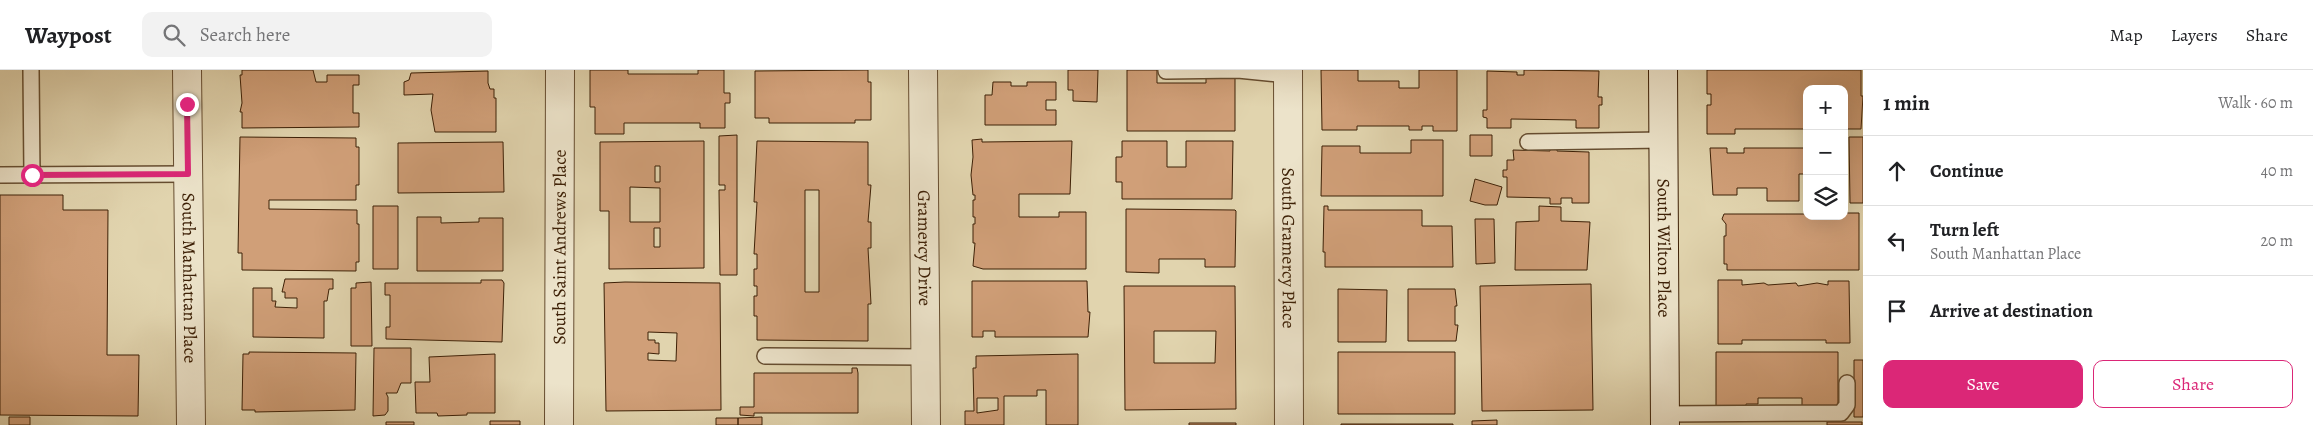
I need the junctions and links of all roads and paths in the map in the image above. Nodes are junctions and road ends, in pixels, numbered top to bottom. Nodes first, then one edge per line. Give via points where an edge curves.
1 (31, 70) edge
2 (187, 70) edge
3 (560, 70) edge
4 (923, 70) edge
5 (1663, 70) edge
6 (1166, 71) edge
7 (1288, 72) edge
8 (1663, 140) junction
9 (1528, 142) dead end
10 (188, 174) junction
11 (0, 175) edge
12 (32, 175) junction
13 (765, 356) dead end
14 (925, 357) junction
15 (1847, 382) dead end
16 (1664, 419) edge
17 (190, 425) edge
18 (558, 425) edge
19 (926, 425) edge
20 (1289, 425) edge

1 - 12 lane
2 - 10 street, South Manhattan Place
3 - 18 street, South Saint Andrews Place
4 - 14 street, Gramercy Drive
5 - 8 street, South Wilton Place
6 - 7 lane
7 - 20 street, South Gramercy Place
8 - 9 lane
8 - 16 street, South Wilton Place
10 - 12 lane
10 - 17 street, South Manhattan Place
11 - 12 lane
13 - 14 lane
14 - 19 street, Gramercy Drive
15 - 16 lane via 1847,405 1841,413

